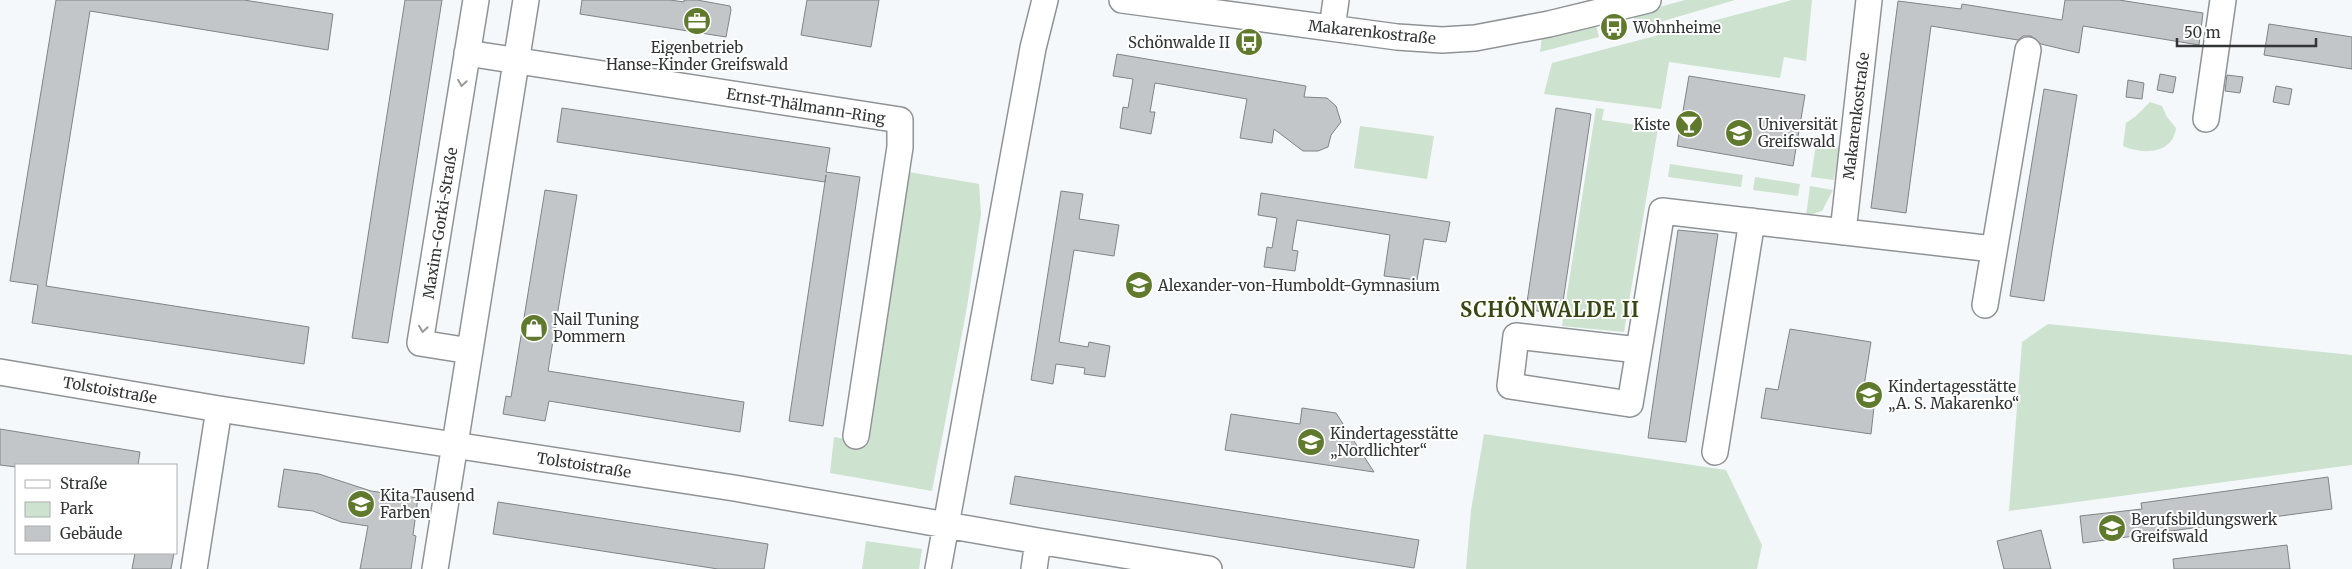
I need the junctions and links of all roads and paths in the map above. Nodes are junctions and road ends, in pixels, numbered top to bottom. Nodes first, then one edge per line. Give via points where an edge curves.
1 (476, 0) edge
2 (526, 0) edge
3 (1045, 0) edge
4 (1122, 0) edge
5 (1336, 0) edge
6 (1648, 0) edge
7 (1869, 0) edge
8 (2223, 0) edge
9 (1332, 28) junction
10 (2028, 50) dead end
11 (467, 53) junction
12 (515, 62) junction
13 (2206, 119) dead end
14 (1752, 221) junction
15 (1843, 232) junction
16 (1993, 249) junction
17 (1985, 305) dead end
18 (1638, 350) junction
19 (470, 351) junction
20 (0, 372) edge
21 (220, 409) junction
22 (856, 436) dead end
23 (455, 445) junction
24 (1715, 452) dead end
25 (947, 525) junction
26 (1038, 541) junction
27 (194, 569) edge
28 (435, 569) edge
29 (938, 569) edge
30 (1034, 569) edge
31 (1209, 569) edge

1 - 11 street, Maxim-Gorki-Straße
2 - 12 street
3 - 25 street via 1033,48
4 - 9 street, Makarenkostraße
5 - 9 street
6 - 9 street, Makarenkostraße via 1475,38 1397,37
7 - 15 street, Makarenkostraße
8 - 13 street
10 - 16 street
11 - 12 street
11 -> 19 street, Maxim-Gorki-Straße via 420,343
12 - 19 street
12 - 22 street, Ernst-Thälmann-Ring via 900,120 900,147
14 - 15 street
14 - 18 street via 1662,211
14 - 24 street
15 - 16 street
16 - 17 street
18 - 18 street via 1516,336 1510,386 1630,404
19 - 23 street
20 - 21 street, Tolstoistraße
21 - 23 street, Tolstoistraße
21 - 27 street
23 - 25 street, Tolstoistraße
23 - 28 street
25 - 26 street, Tolstoistraße
25 - 29 street
26 - 30 street
26 - 31 street, Tolstoistraße

